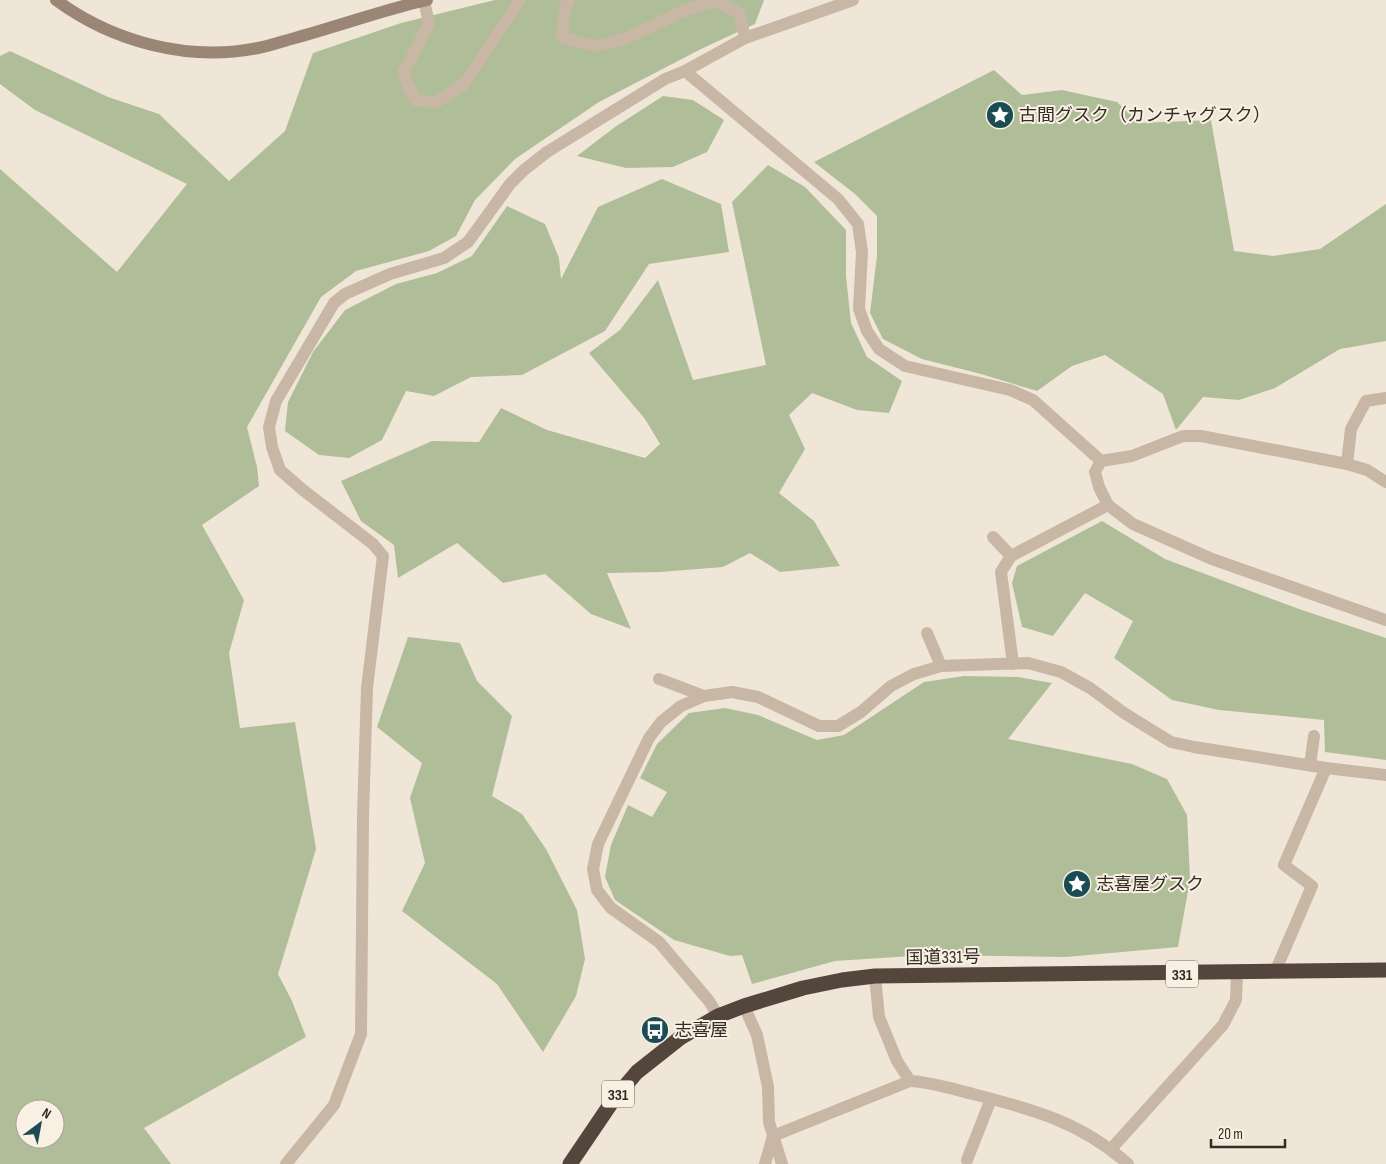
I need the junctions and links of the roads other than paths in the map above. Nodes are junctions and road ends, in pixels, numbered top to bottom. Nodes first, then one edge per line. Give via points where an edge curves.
1 (56, 0) edge
2 (425, 0) edge
3 (520, 0) edge
4 (569, 0) edge
5 (853, 0) edge
6 (745, 38) junction
7 (686, 71) junction
8 (1386, 398) edge
9 (1101, 461) junction
10 (1347, 464) junction
11 (1386, 482) edge
12 (1108, 504) junction
13 (993, 537) dead end
14 (1011, 556) junction
15 (1386, 620) edge
16 (928, 633) dead end
17 (1013, 664) junction
18 (942, 666) junction
19 (659, 679) dead end
20 (704, 696) junction
21 (1314, 736) dead end
22 (1310, 765) junction
23 (1326, 768) junction
24 (1386, 775) edge
25 (1386, 970) edge
26 (1275, 972) junction
27 (1237, 973) junction
28 (875, 976) junction
29 (744, 1006) junction
30 (718, 1016) junction
31 (910, 1081) junction
32 (991, 1099) junction
33 (773, 1136) junction
34 (1111, 1149) junction
35 (967, 1160) dead end
36 (286, 1164) edge
37 (570, 1164) edge
38 (765, 1164) edge
39 (782, 1164) edge
40 (1128, 1164) edge

1 - 2 street via 76,15 115,34 153,46 206,53 258,48
2 - 3 street via 429,23 403,74 414,100 435,103 464,84
4 - 6 street via 565,7 562,37 595,46 625,39 681,12 715,2 739,13
5 - 6 street
6 - 7 street
7 - 9 street via 838,199 858,224 862,252 859,309 867,331 879,349 905,366 1010,390 1033,400
7 - 36 street via 665,79 540,158 510,184 468,242 444,258 390,274 345,294 334,303 276,401 269,427 280,470 373,544 383,556 367,688 362,1034 334,1105
8 - 10 street via 1366,401 1351,429
9 - 10 street via 1132,456 1184,436 1201,436
9 - 12 street via 1095,472
10 - 11 street via 1367,470
12 - 14 street
12 - 15 street via 1134,524 1195,552
13 - 14 street
14 - 17 street via 1001,572
16 - 18 street
17 - 18 street
17 - 22 street via 1028,663 1061,672 1171,742
18 - 20 street via 914,674 892,686 838,726 819,726 758,697 732,692
19 - 20 street
20 - 30 street via 680,706 661,722 649,738 598,844 592,869 597,890 611,908 659,942
21 - 22 street
22 - 23 street
23 - 24 street
23 - 26 street via 1284,865 1312,886
25 - 26 highway, 国道331号 / 331
26 - 27 highway, 国道331号 / 331
27 - 28 highway, 国道331号 / 331
27 - 34 street via 1236,1000 1223,1025
28 - 29 highway, 国道331号 / 331 via 803,988
28 - 31 street via 880,1016 897,1061
29 - 30 highway, 国道331号 / 331
29 - 33 street via 757,1035 768,1087 769,1122
30 - 37 highway, 国道331号 / 331 via 680,1038 637,1072 614,1099
31 - 32 street
31 - 33 street
32 - 34 street via 1058,1119
32 - 35 street
33 - 38 street
33 - 39 street
34 - 40 street

